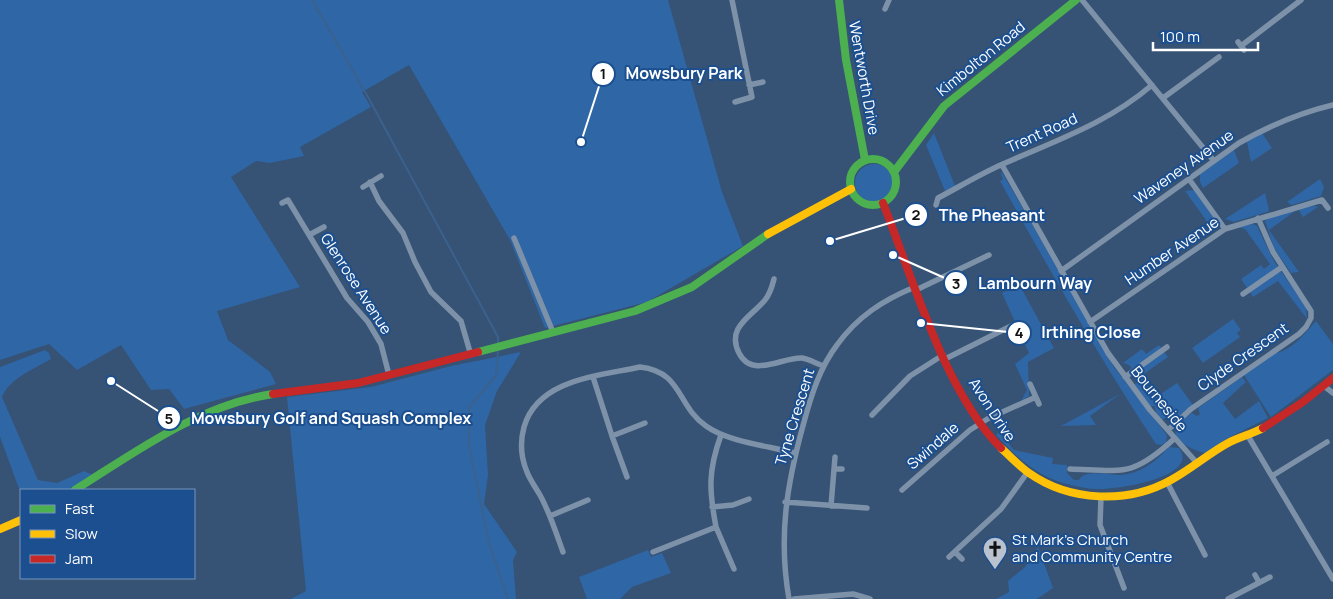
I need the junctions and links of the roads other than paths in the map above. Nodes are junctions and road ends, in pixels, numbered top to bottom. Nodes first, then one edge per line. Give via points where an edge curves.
1 (732, 0) edge
2 (838, 0) edge
3 (888, 0) edge
4 (1076, 0) edge
5 (1082, 0) edge
6 (1301, 0) edge
7 (886, 8) dead end
8 (1241, 46) dead end
9 (1219, 57) dead end
10 (763, 82) dead end
11 (749, 85) junction
12 (1152, 85) junction
13 (1163, 98) junction
14 (735, 102) dead end
15 (1333, 105) edge
16 (865, 160) junction
17 (1214, 160) junction
18 (1002, 165) junction
19 (894, 172) junction
20 (381, 176) dead end
21 (1189, 179) junction
22 (370, 182) junction
23 (363, 186) dead end
24 (851, 189) junction
25 (931, 194) dead end
26 (938, 198) junction
27 (883, 203) junction
28 (282, 204) dead end
29 (936, 205) dead end
30 (1328, 208) dead end
31 (1258, 218) junction
32 (324, 227) dead end
33 (1225, 229) junction
34 (309, 235) junction
35 (514, 238) dead end
36 (989, 255) dead end
37 (1282, 267) junction
38 (1061, 271) junction
39 (774, 279) dead end
40 (915, 288) junction
41 (1242, 294) dead end
42 (1090, 322) junction
43 (1014, 326) dead end
44 (553, 332) junction
45 (1167, 348) dead end
46 (470, 352) junction
47 (944, 357) junction
48 (824, 366) junction
49 (389, 375) junction
50 (593, 377) junction
51 (1125, 377) junction
52 (1333, 378) edge
53 (1030, 384) dead end
54 (1324, 386) junction
55 (1333, 393) edge
56 (1036, 397) junction
57 (1039, 404) dead end
58 (872, 415) dead end
59 (645, 423) dead end
60 (981, 423) junction
61 (1168, 430) junction
62 (721, 435) junction
63 (612, 436) junction
64 (1248, 436) junction
65 (1175, 438) junction
66 (1327, 442) dead end
67 (795, 453) junction
68 (835, 457) dead end
69 (1197, 463) junction
70 (835, 469) junction
71 (842, 469) dead end
72 (1070, 469) dead end
73 (1027, 473) junction
74 (1272, 476) junction
75 (627, 477) dead end
76 (1167, 482) junction
77 (77, 489) edge
78 (902, 490) dead end
79 (1100, 497) junction
80 (749, 499) dead end
81 (588, 500) dead end
82 (785, 502) junction
83 (832, 506) junction
84 (712, 507) junction
85 (867, 508) dead end
86 (550, 516) junction
87 (20, 520) edge
88 (716, 527) junction
89 (0, 529) edge
90 (563, 552) dead end
91 (653, 552) dead end
92 (955, 552) junction
93 (1205, 555) dead end
94 (949, 557) dead end
95 (962, 559) dead end
96 (734, 568) dead end
97 (1255, 575) dead end
98 (1270, 577) dead end
99 (1333, 579) edge
100 (1259, 582) junction
101 (1124, 588) dead end
102 (789, 599) edge
103 (794, 599) edge
104 (870, 599) edge
105 (1228, 599) edge

1 - 11 street
2 - 16 main road, Wentworth Drive
3 - 7 street
4 - 19 main road, Kimbolton Road via 944,106
5 - 12 street
6 - 8 street
9 - 13 street
10 - 11 street
11 - 14 street via 752,97
12 - 13 street
12 - 18 street, Trent Road via 1096,123
13 - 17 street
15 - 17 street, Waveney Avenue via 1304,112 1265,128
16 - 19 main road via 879,159
16 - 24 main road via 850,176
17 - 21 street, Waveney Avenue
18 - 26 street, Trent Road
18 - 38 street, Bourneside
19 - 27 main road via 896,186
20 - 22 street
21 - 33 street
21 - 38 street, Waveney Avenue
22 - 23 street
22 - 46 street via 403,233 431,292 461,321
24 - 27 main road via 862,202 869,205
24 - 44 main road via 779,226 710,276 669,299
25 - 26 street
26 - 29 street
27 - 40 main road, Avon Drive
28 - 34 street, Glenrose Avenue via 288,200
30 - 31 street, Humber Avenue via 1322,200
31 - 33 street, Humber Avenue
31 - 37 street, Clyde Crescent
32 - 34 street, Glenrose Avenue
33 - 42 street, Humber Avenue
34 - 49 street, Glenrose Avenue via 347,298 368,322 380,344
35 - 44 street
36 - 40 street, Tyne Crescent
37 - 41 street
37 - 61 street, Clyde Crescent via 1311,311 1306,327 1191,409
38 - 42 street, Bourneside
39 - 48 street via 764,302 738,326 736,344 740,355 758,367 803,358
40 - 47 main road, Avon Drive
40 - 48 street, Tyne Crescent via 893,296 866,314 836,346
42 - 51 street, Bourneside
43 - 47 street
44 - 46 main road
45 - 51 street
46 - 49 main road
47 - 58 street via 910,376
47 - 60 main road, Avon Drive
48 - 67 street, Tyne Crescent
49 - 77 main road via 358,383 262,396 210,411 151,441
50 - 62 street via 640,367 652,368 665,374 699,421
50 - 63 street
50 - 86 street via 549,393 531,412 524,428 525,466
51 - 61 street, Bourneside
52 - 54 main road, Avon Drive
53 - 56 street
54 - 55 street
54 - 64 main road, Avon Drive
56 - 57 street
56 - 60 street, Swindale
59 - 63 street
60 - 73 main road, Avon Drive via 995,444
60 - 78 street, Swindale
61 - 65 street, Bourneside
62 - 67 street
62 - 84 street via 710,476
63 - 75 street
64 - 69 main road, Avon Drive via 1231,441
64 - 74 street
65 - 69 street, Bourneside
65 - 72 street via 1137,468 1124,471
66 - 74 street
67 - 82 street, Tyne Crescent
68 - 70 street
69 - 76 main road, Avon Drive
70 - 71 street
70 - 83 street
73 - 79 main road, Avon Drive via 1054,488
73 - 92 street via 1001,509
74 - 99 street
76 - 79 main road, Avon Drive via 1150,490
76 - 93 street
79 - 101 street via 1100,525
80 - 84 street
81 - 86 street
82 - 83 street
82 - 102 street, Tyne Crescent via 784,574
83 - 85 street
84 - 88 street
86 - 90 street
87 - 89 main road
88 - 91 street
88 - 96 street
92 - 94 street
92 - 95 street
97 - 100 street
98 - 100 street
100 - 105 street
103 - 104 street via 853,594

